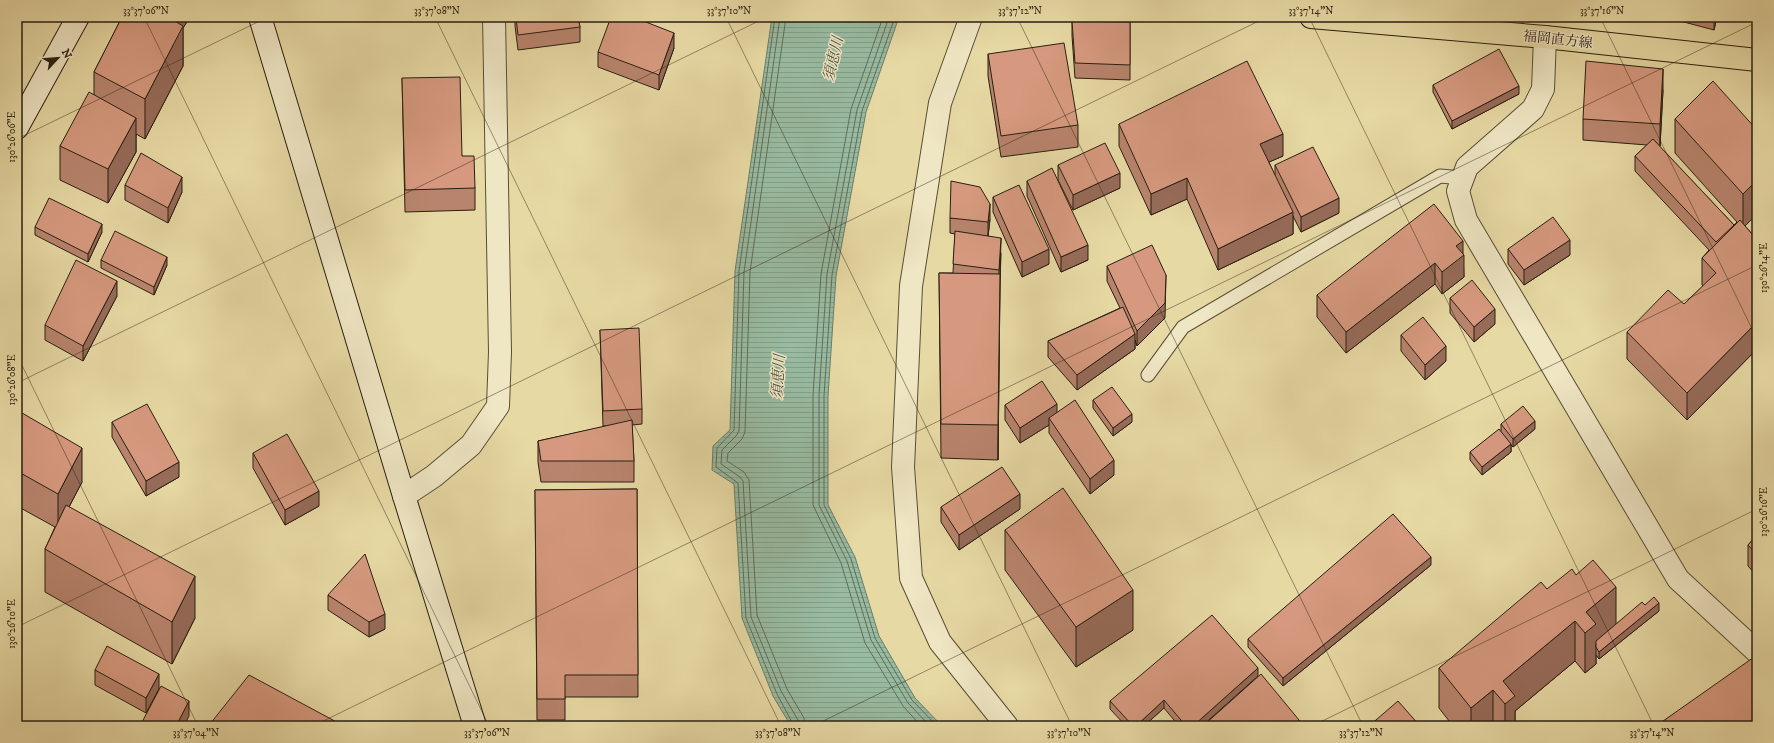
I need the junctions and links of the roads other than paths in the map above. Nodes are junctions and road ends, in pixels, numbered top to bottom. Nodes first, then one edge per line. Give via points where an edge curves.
1 (78, 17) edge
2 (260, 17) edge
3 (494, 17) edge
4 (971, 17) edge
5 (1311, 17) edge
6 (1479, 24) edge
7 (1545, 37) junction
8 (1757, 60) edge
9 (17, 128) edge
10 (1462, 178) junction
11 (1148, 375) dead end
12 (404, 496) junction
13 (1757, 652) edge
14 (476, 726) edge
15 (1007, 726) edge

1 - 9 street
2 - 12 street
3 - 12 street via 500,352 498,406 470,445 434,476
4 - 15 street via 940,103 911,286 903,468 912,578 940,642
5 - 6 main road, 福岡直方線
6 - 7 main road, 福岡直方線
7 - 8 main road, 福岡直方線
7 - 10 street via 1543,89 1533,109 1466,167
10 - 11 lane via 1440,176 1183,327
10 - 13 street via 1458,191 1466,220 1678,579
12 - 14 street

